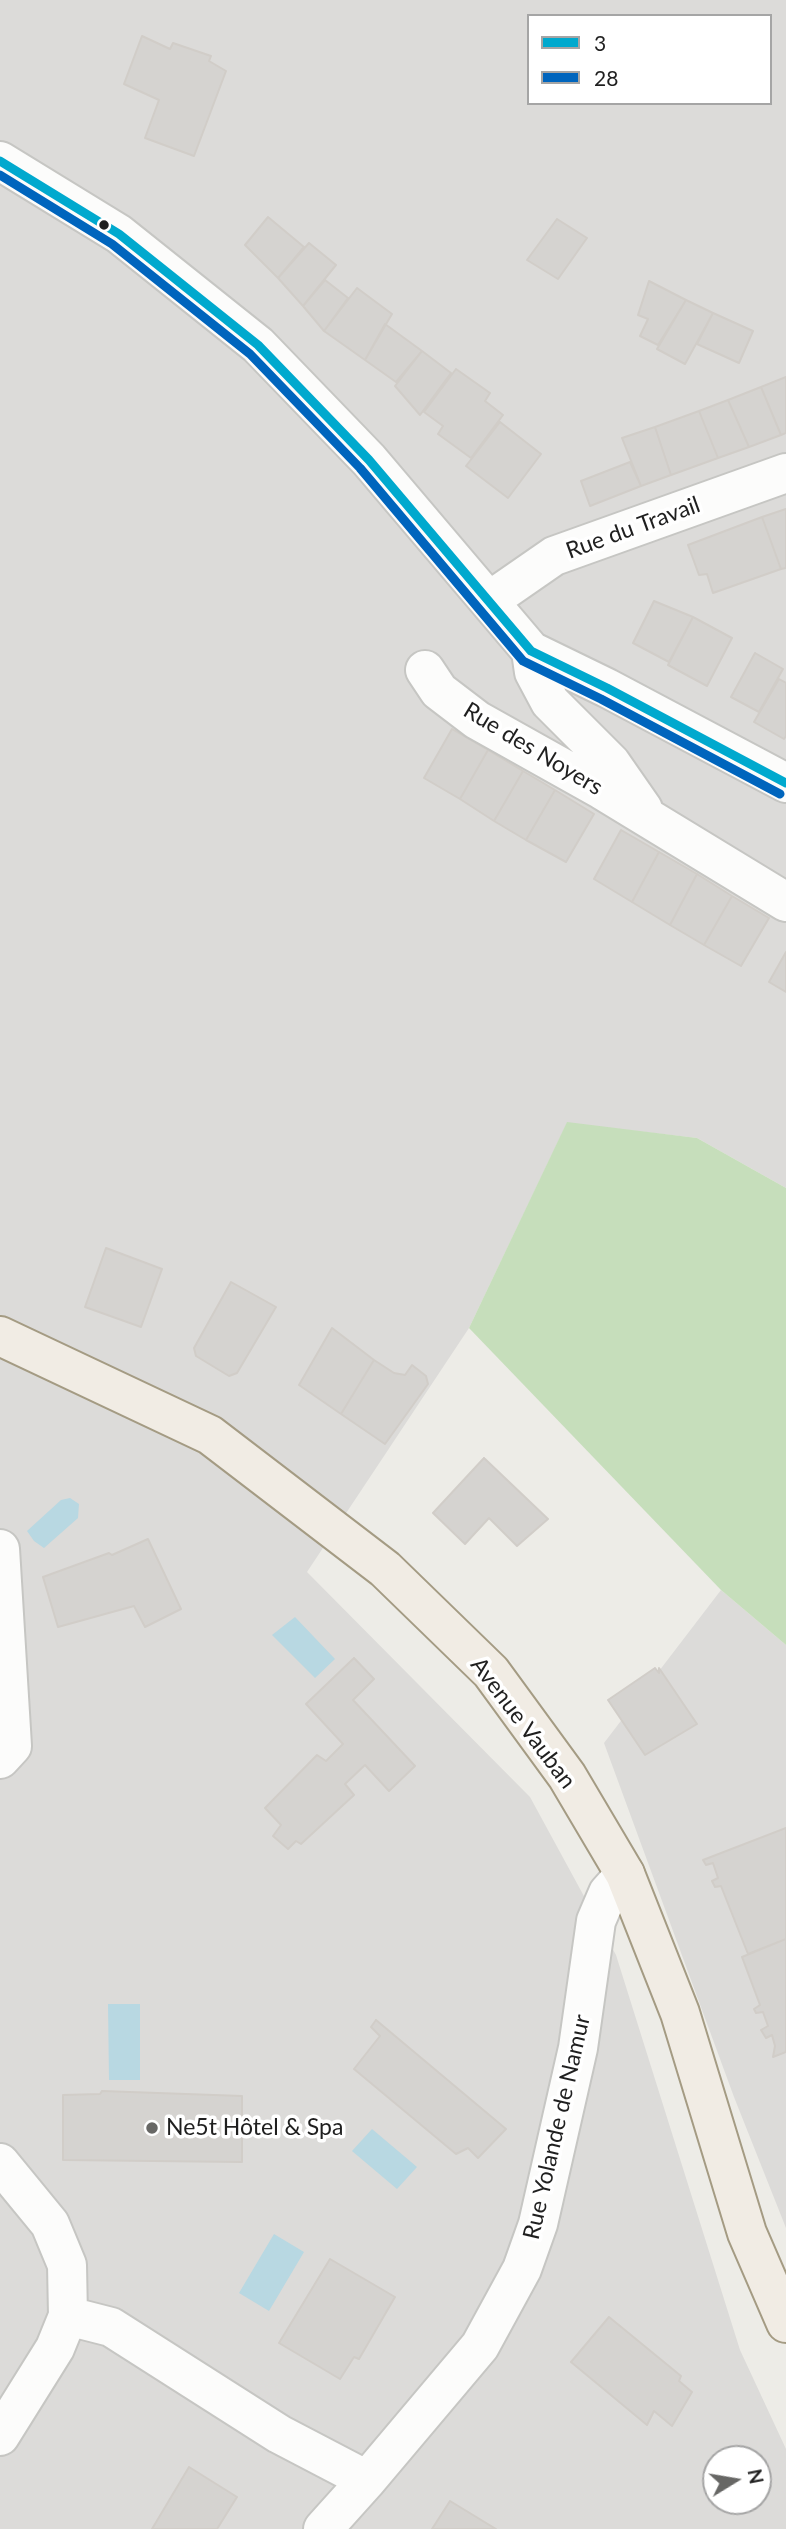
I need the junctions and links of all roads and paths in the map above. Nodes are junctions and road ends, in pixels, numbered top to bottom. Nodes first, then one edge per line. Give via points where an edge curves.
1 (0, 161) edge
2 (786, 473) edge
3 (489, 601) junction
4 (531, 651) junction
5 (425, 670) dead end
6 (786, 782) edge
7 (649, 819) junction
8 (786, 902) edge
9 (3, 1346) edge
10 (0, 1549) edge
11 (0, 1759) edge
12 (625, 1874) junction
13 (0, 2163) edge
14 (68, 2316) junction
15 (786, 2323) edge
16 (0, 2436) edge
17 (367, 2480) junction
18 (323, 2529) edge

1 - 3 street, Rue des Noyers via 119,234 258,345 369,460
2 - 3 street, Rue du Travail via 554,556
3 - 4 street, Rue des Noyers
4 - 6 street, Rue des Noyers
4 - 7 street, Rue des Noyers via 534,672 550,702 611,763
5 - 7 street, Rue des Noyers via 439,691 477,720
7 - 8 street, Rue des Noyers
9 - 12 main road, Avenue Vauban via 210,1435 385,1569 491,1672 567,1776
10 - 11 street via 12,1746
12 - 15 main road, Avenue Vauban via 680,2013 747,2233
12 - 17 street, Rue Yolande de Namur via 608,1892 596,1920 578,2048 538,2224 522,2269 480,2346
13 - 14 street via 50,2224 67,2264
14 - 16 street via 55,2348
14 - 17 street via 111,2327 279,2434
17 - 18 street, Rue Yolande de Namur

